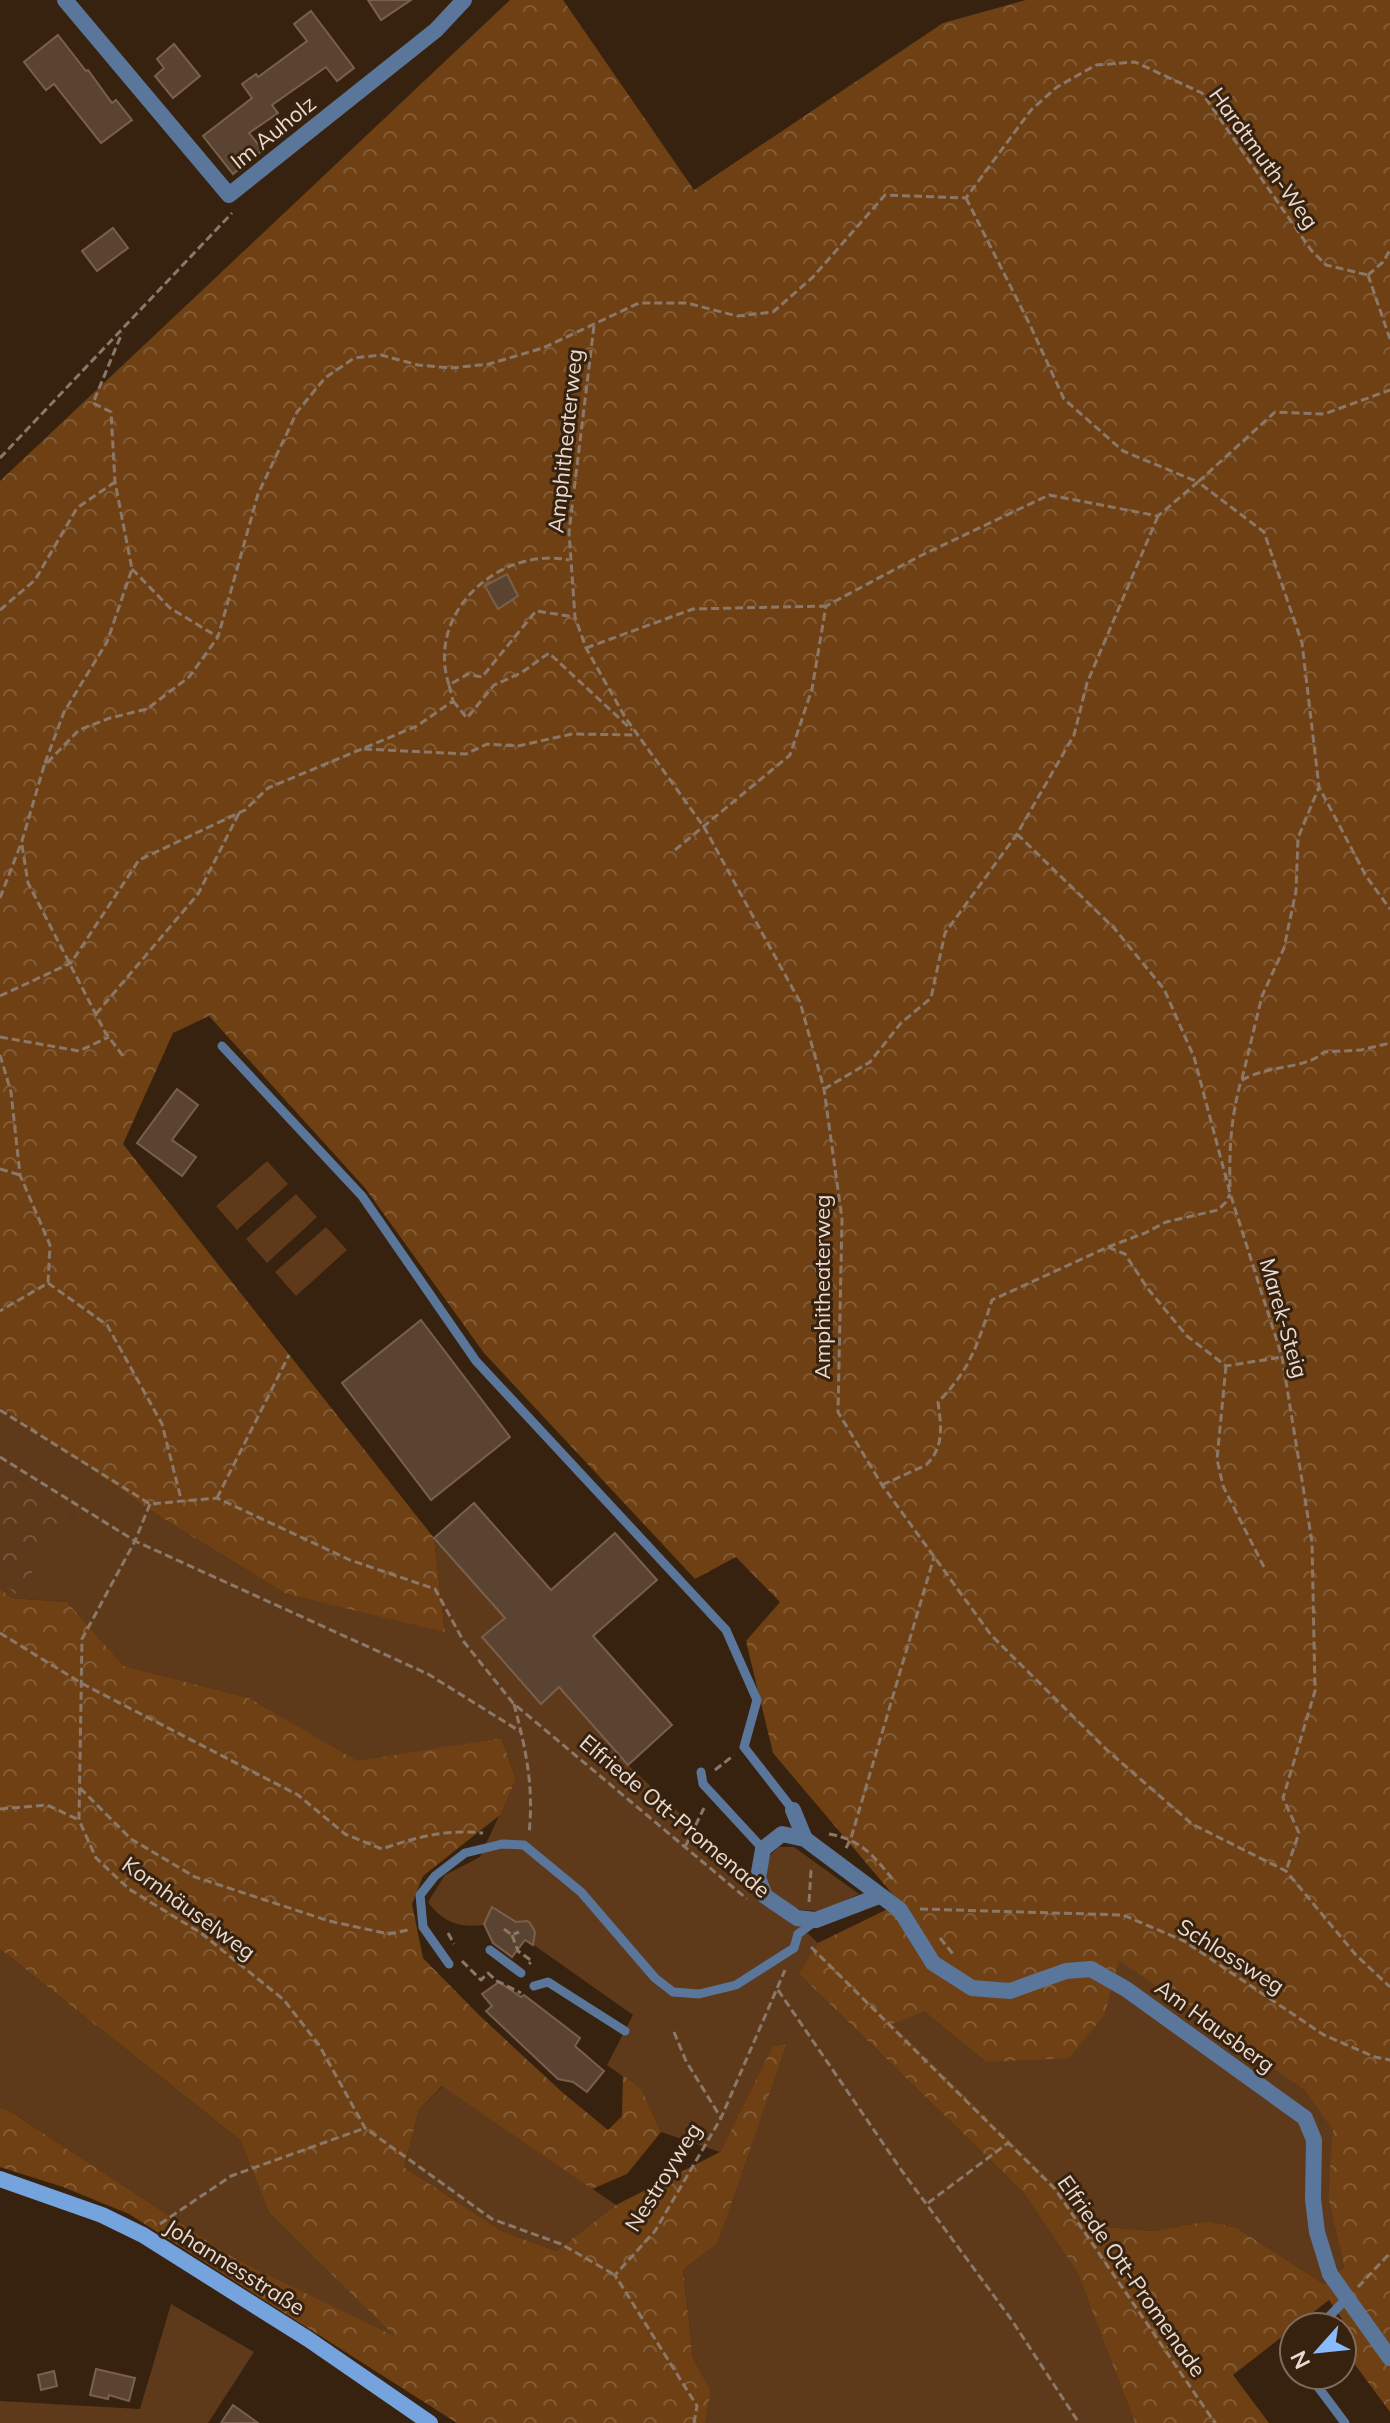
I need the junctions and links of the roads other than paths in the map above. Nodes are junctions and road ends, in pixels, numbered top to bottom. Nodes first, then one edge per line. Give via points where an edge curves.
1 (65, 0) edge
2 (464, 0) edge
3 (222, 1046) dead end
4 (701, 1772) dead end
5 (793, 1810) joint
6 (805, 1839) junction
7 (763, 1849) junction
8 (879, 1896) junction
9 (812, 1919) junction
10 (490, 1950) dead end
11 (449, 1964) dead end
12 (521, 1973) dead end
13 (534, 1986) dead end
14 (625, 2031) dead end
15 (0, 2179) edge
16 (1347, 2298) junction
17 (1334, 2311) edge
18 (1390, 2358) edge
19 (1321, 2391) edge
20 (430, 2423) edge
21 (1345, 2423) edge

1 - 2 street, Im Auholz via 229,195 436,30
3 - 5 lane via 362,1196 476,1361 726,1630 757,1700 744,1747
4 - 7 lane via 703,1784
5 - 6 street, Am Hausberg
6 - 7 street via 782,1834
6 - 8 street, Am Hausberg
7 - 9 street via 758,1878 765,1896 797,1918
8 - 9 street
8 - 16 street, Am Hausberg via 900,1910 933,1963 972,1988 1010,1991 1066,1971 1091,1969 1305,2118 1314,2140 1317,2232 1330,2274
9 - 11 lane via 794,1948 736,1985 699,1994 673,1992 581,1892 524,1845 502,1844 465,1853 420,1895 423,1927
10 - 12 lane
13 - 14 lane via 548,1982
15 - 20 main road, Johannesstraße via 143,2235
16 - 17 lane
16 - 18 street, Am Hausberg
19 - 21 lane

